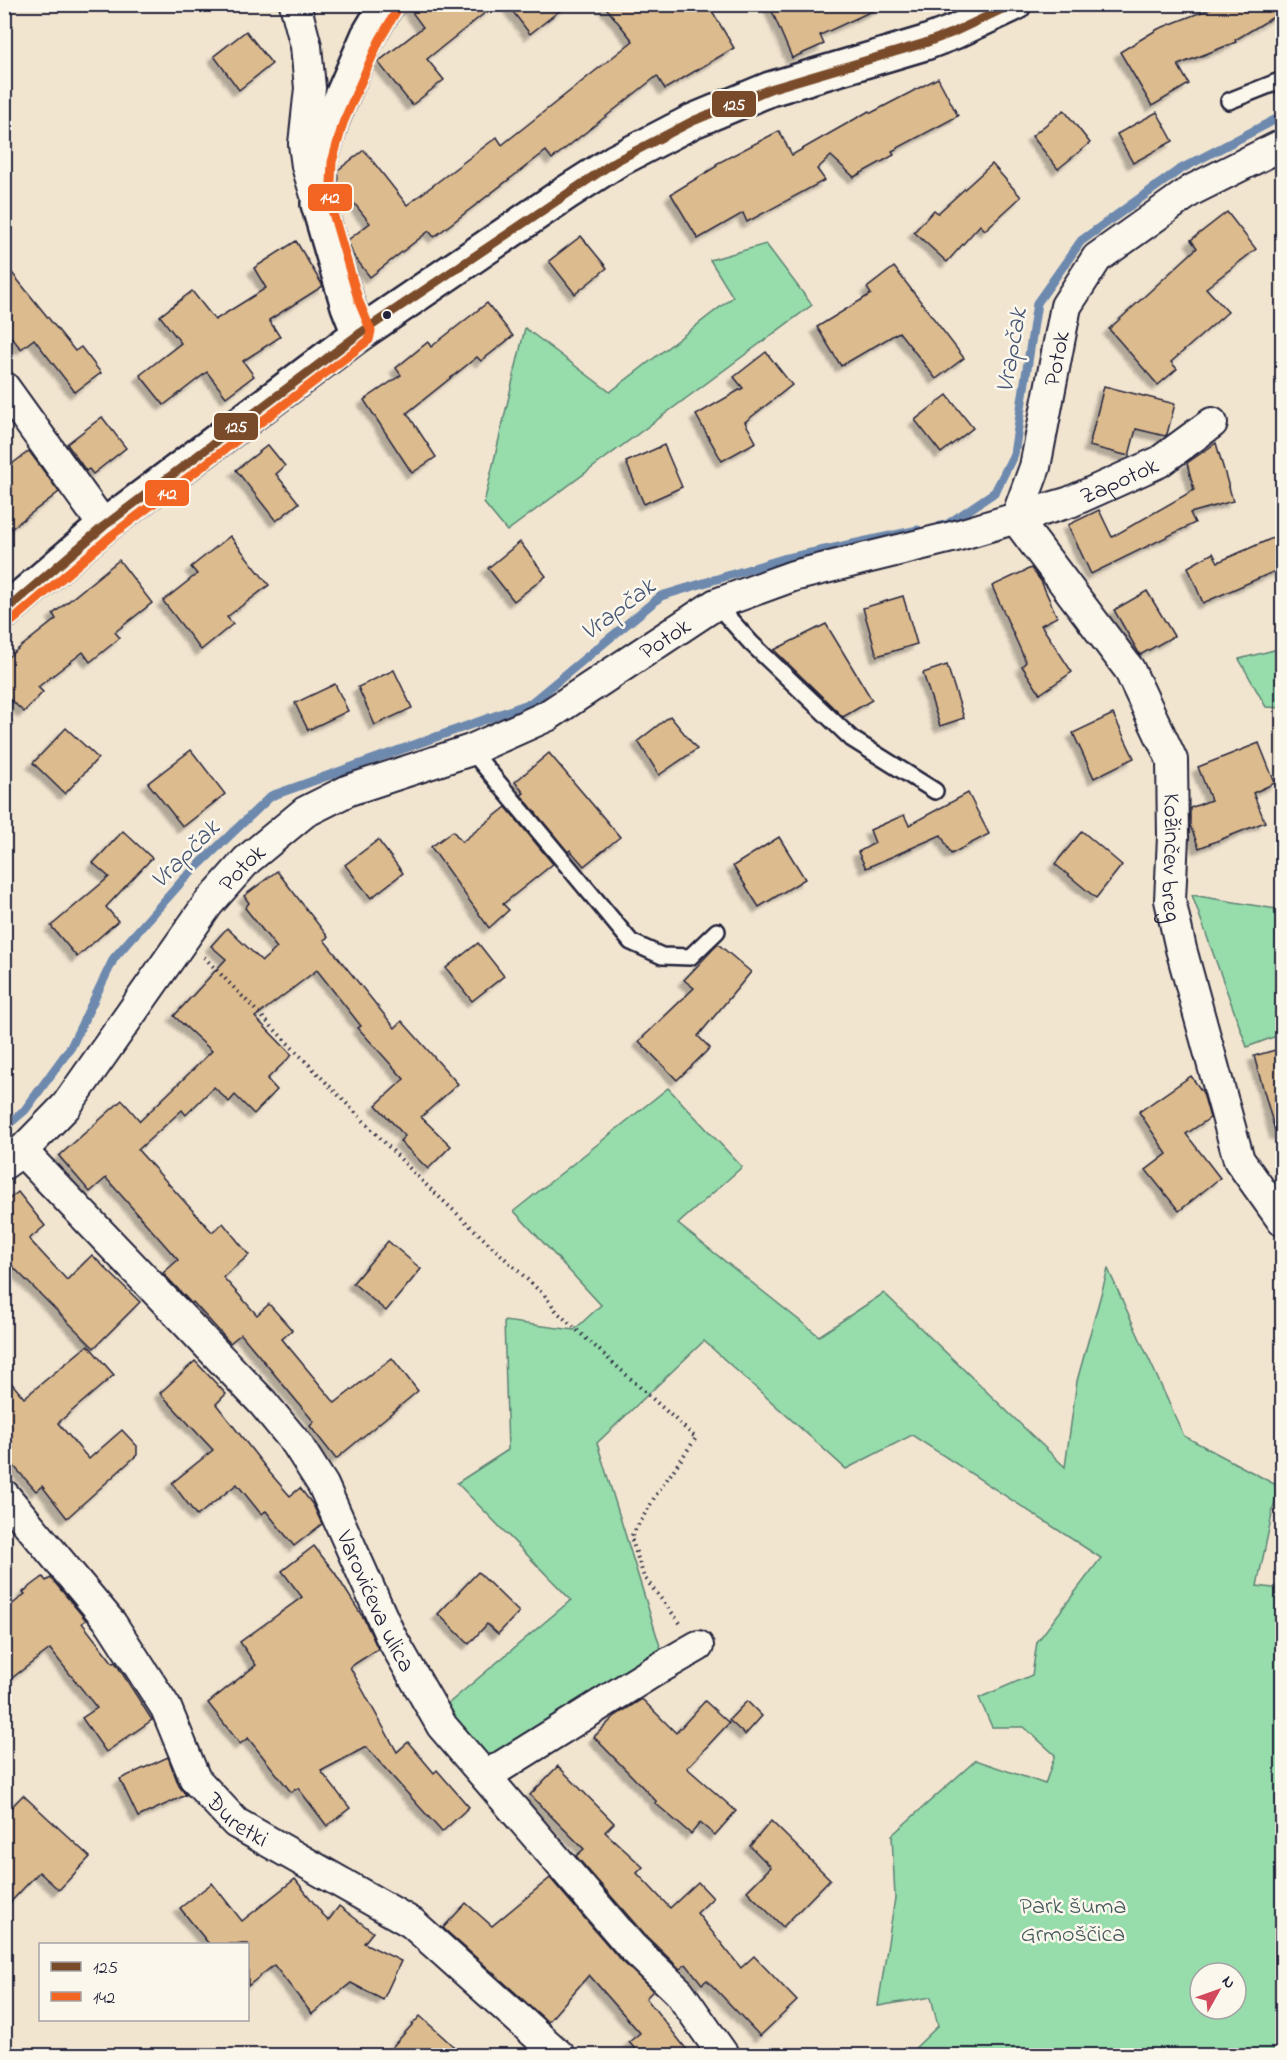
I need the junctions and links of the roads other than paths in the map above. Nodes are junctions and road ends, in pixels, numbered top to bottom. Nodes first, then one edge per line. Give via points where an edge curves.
1 (295, 4) edge
2 (387, 4) edge
3 (1014, 4) edge
4 (1282, 80) edge
5 (1229, 101) dead end
6 (1282, 145) edge
7 (318, 204) junction
8 (359, 334) junction
9 (4, 387) edge
10 (1212, 423) dead end
11 (1016, 519) junction
12 (104, 525) junction
13 (716, 604) junction
14 (4, 612) edge
15 (471, 750) junction
16 (935, 791) dead end
17 (717, 931) dead end
18 (13, 1157) edge
19 (1282, 1220) edge
20 (4, 1495) edge
21 (698, 1646) road end
22 (486, 1776) junction
23 (560, 2055) edge
24 (724, 2055) edge

1 - 7 street via 306,46 310,88 304,144
2 - 7 main road via 368,36 332,119 320,160
3 - 8 main road via 925,43 770,89 654,140 566,193
4 - 5 lane
6 - 11 street, Potok via 1192,190 1097,258 1066,306 1035,467
7 - 8 main road
8 - 12 main road
9 - 12 street
10 - 11 street, Zapotok via 1159,462 1070,502
11 - 13 street, Potok via 793,576
11 - 19 street, Kožinčev breg via 1130,669 1172,760 1170,900 1181,949 1239,1160
12 - 14 main road
13 - 15 street, Potok via 547,716
13 - 16 lane via 751,643 852,739
15 - 17 lane via 631,942 662,956 690,957
15 - 18 street, Potok via 349,790 305,812 248,861 208,904 66,1106
18 - 22 street, Varovićeva ulica via 263,1403 297,1444 323,1485 396,1645 442,1725
20 - 23 street, Đuretki via 111,1623 166,1708 195,1779 236,1823 412,1923
21 - 22 street
22 - 24 street, Varovićeva ulica via 631,1946 679,1992

